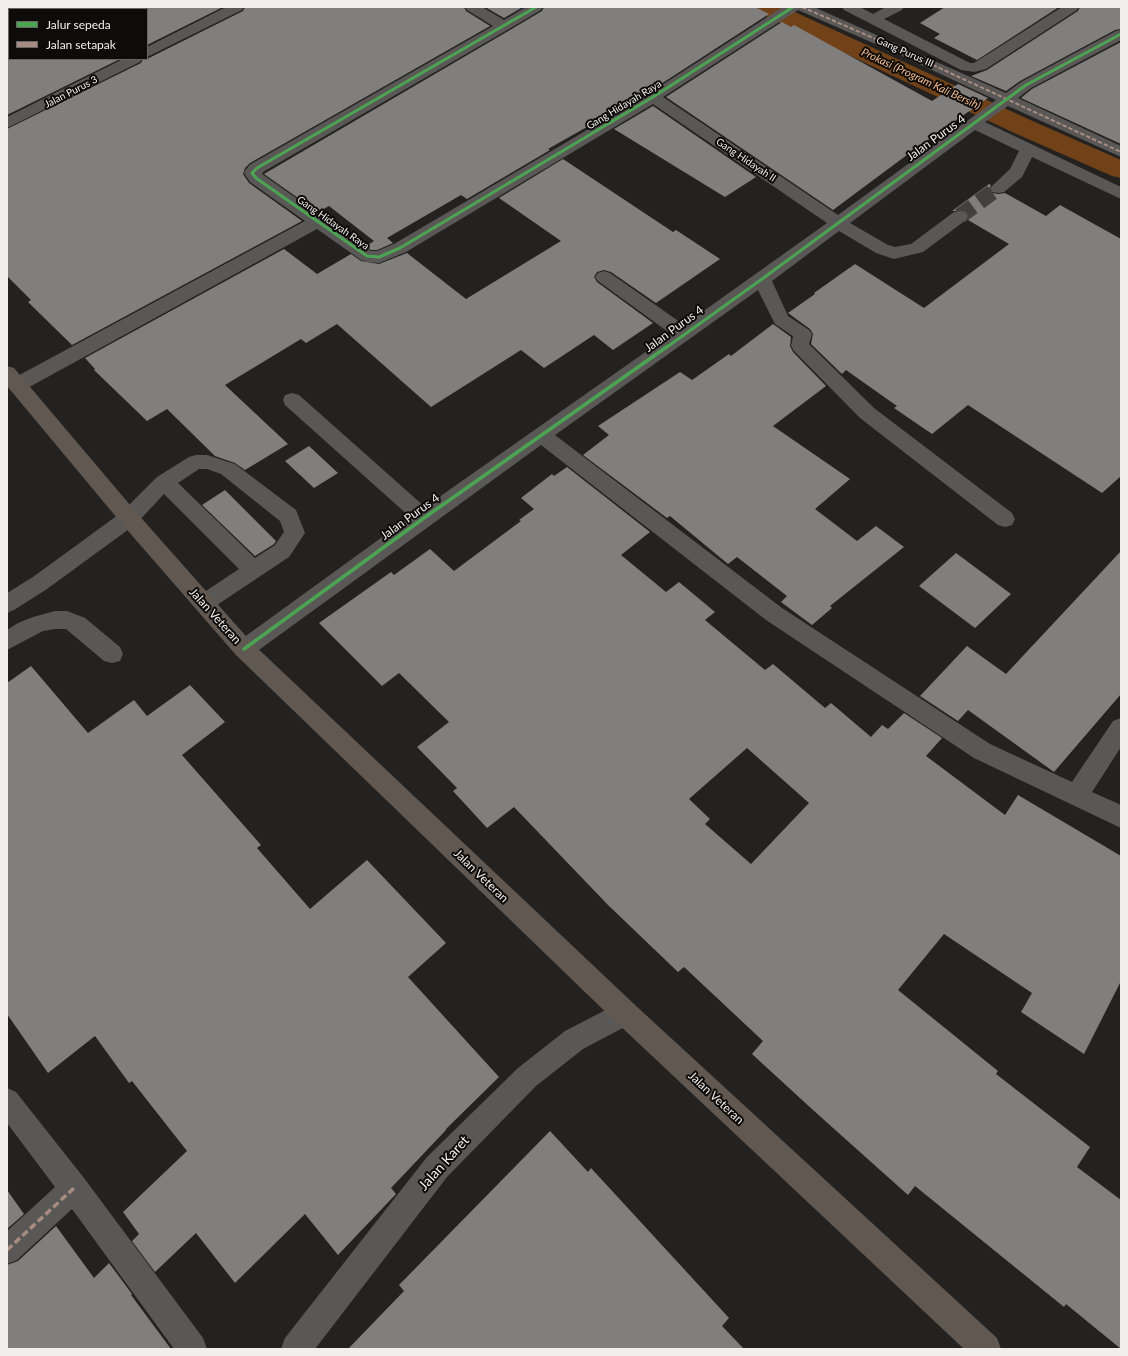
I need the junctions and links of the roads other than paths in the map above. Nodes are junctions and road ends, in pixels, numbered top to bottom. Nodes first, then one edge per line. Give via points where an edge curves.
1 (237, 7) edge
2 (472, 7) edge
3 (536, 7) edge
4 (849, 7) edge
5 (897, 7) edge
6 (1072, 7) edge
7 (795, 8) edge
8 (872, 19) junction
9 (504, 26) junction
10 (1121, 34) edge
11 (148, 52) edge
12 (133, 60) edge
13 (653, 97) junction
14 (1004, 101) junction
15 (976, 122) junction
16 (7, 123) edge
17 (1027, 150) junction
18 (1121, 152) edge
19 (998, 188) tunnel mouth
20 (1121, 194) edge
21 (960, 216) tunnel mouth
22 (316, 222) junction
23 (838, 223) junction
24 (604, 277) dead end
25 (762, 279) junction
26 (684, 334) junction
27 (12, 379) edge
28 (292, 400) dead end
29 (542, 436) junction
30 (164, 482) junction
31 (129, 518) junction
32 (424, 518) junction
33 (1005, 518) dead end
34 (253, 570) junction
35 (204, 603) junction
36 (7, 604) edge
37 (7, 641) edge
38 (244, 649) junction
39 (112, 654) dead end
40 (1121, 728) edge
41 (1076, 796) junction
42 (1121, 817) edge
43 (625, 1013) junction
44 (7, 1101) edge
45 (74, 1188) junction
46 (7, 1250) edge
47 (192, 1349) edge
48 (296, 1349) edge
49 (986, 1349) edge

1 - 11 street
2 - 9 street
3 - 9 street, Gang Hidayah Raya
4 - 8 street
5 - 8 street
6 - 8 street via 981,66 974,68 966,67
7 - 13 street, Gang Hidayah Raya
7 - 14 street, Gang Purus III
9 - 22 street, Gang Hidayah Raya via 252,173
10 - 14 street, Jalan Purus 4 via 1031,81
12 - 16 street, Jalan Purus 3
13 - 22 street, Gang Hidayah Raya via 407,244 379,257 367,256
13 - 23 street, Gang Hidayah II
14 - 15 street, Jalan Purus 4
14 - 18 street, Gang Purus III
15 - 17 street
15 - 23 street, Jalan Purus 4
17 - 19 street via 1016,173
17 - 20 street
21 - 23 street, Gang Hidayah II via 918,248 894,253 882,249
22 - 27 street
23 - 25 street, Jalan Purus 4
24 - 26 street
25 - 26 street, Jalan Purus 4
25 - 33 street via 781,320 802,334 800,346 867,413
26 - 29 street, Jalan Purus 4
27 - 31 main road, Jalan Veteran
28 - 32 street
29 - 32 street, Jalan Purus 4
29 - 41 street via 774,614 982,751
30 - 31 street
30 - 34 street
30 - 34 street via 196,462 207,462 228,469 289,516 295,534 282,551
31 - 35 main road, Jalan Veteran
31 - 36 street
32 - 38 street, Jalan Purus 4
34 - 35 street
35 - 38 main road, Jalan Veteran
37 - 39 street via 41,623 67,620 77,624
38 - 43 main road, Jalan Veteran
40 - 41 street
41 - 42 street
43 - 48 street, Jalan Karet via 574,1040 527,1077 437,1167
43 - 49 main road, Jalan Veteran
44 - 45 street
45 - 46 street
45 - 47 street

